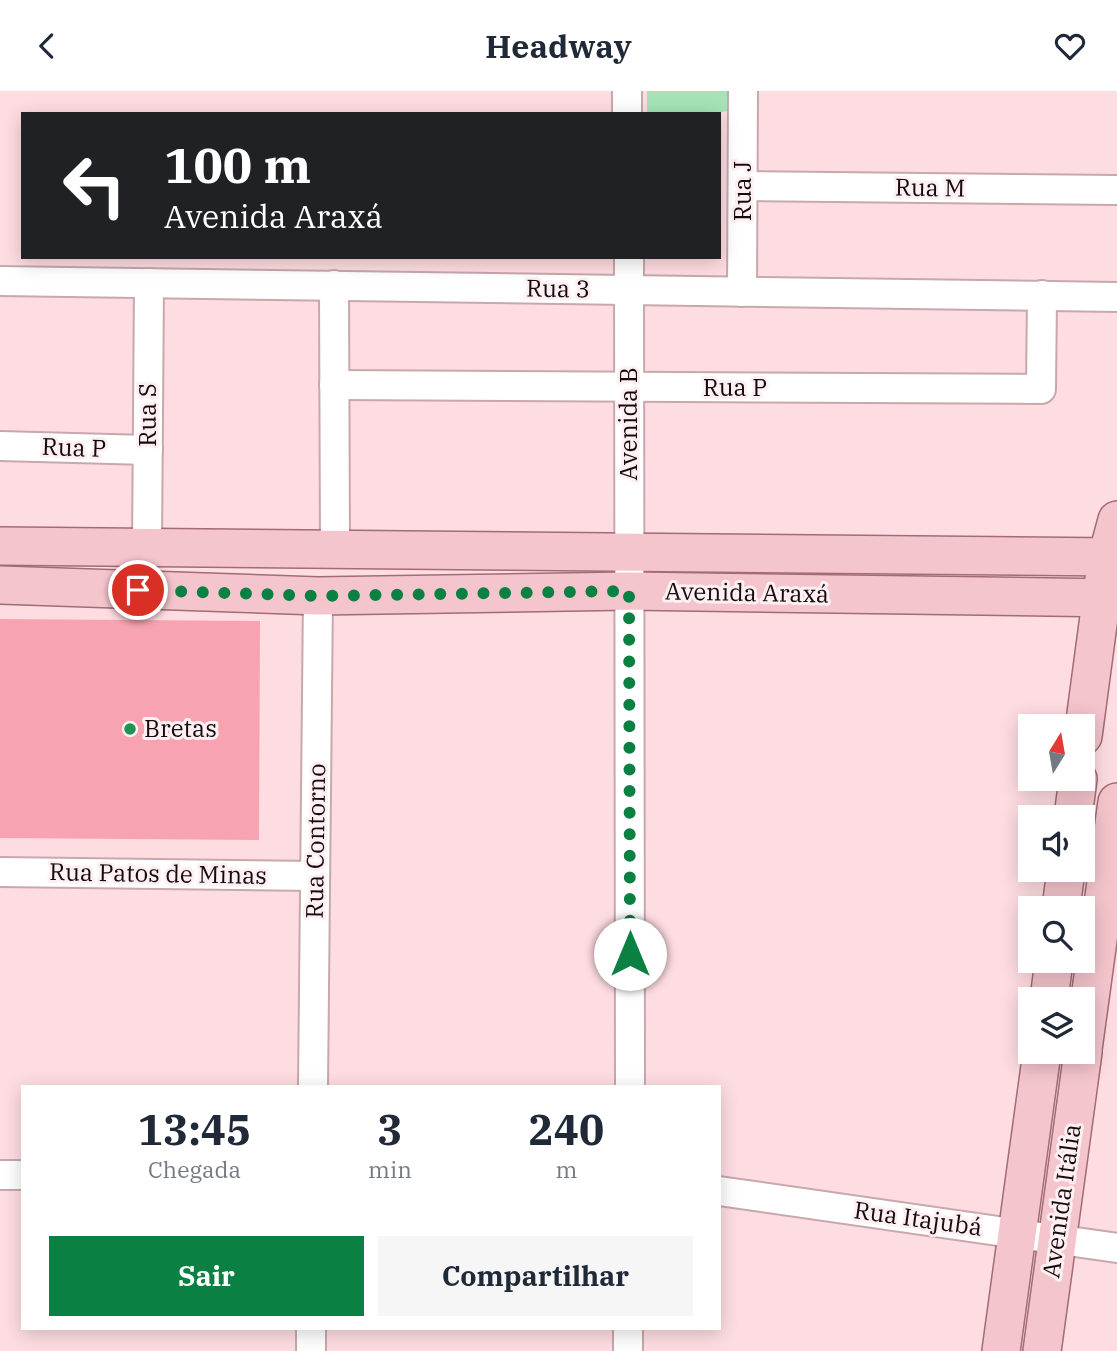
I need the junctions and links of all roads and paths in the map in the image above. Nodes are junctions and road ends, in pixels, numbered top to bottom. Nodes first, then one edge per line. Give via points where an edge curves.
1 (627, 91) edge
2 (743, 91) edge
3 (627, 112) edge
4 (743, 186) junction
5 (1117, 190) edge
6 (629, 259) edge
7 (0, 281) edge
8 (149, 283) junction
9 (334, 285) junction
10 (629, 290) junction
11 (742, 292) junction
12 (1042, 295) junction
13 (1117, 296) edge
14 (334, 385) junction
15 (630, 387) junction
16 (0, 446) edge
17 (148, 450) junction
18 (1117, 520) edge
19 (0, 546) edge
20 (147, 548) junction
21 (335, 549) junction
22 (629, 551) junction
23 (1112, 557) edge
24 (0, 585) edge
25 (629, 591) junction
26 (318, 596) junction
27 (1109, 598) edge
28 (1087, 714) edge
29 (1117, 802) edge
30 (0, 872) edge
31 (315, 876) junction
32 (1092, 987) edge
33 (1040, 1064) edge
34 (1081, 1064) edge
35 (313, 1085) edge
36 (630, 1085) edge
37 (0, 1175) edge
38 (21, 1175) edge
39 (721, 1191) edge
40 (1018, 1233) junction
41 (1057, 1240) junction
42 (1117, 1248) edge
43 (311, 1330) edge
44 (628, 1330) edge
45 (311, 1351) edge
46 (628, 1351) edge
47 (1001, 1351) edge
48 (1042, 1351) edge

1 - 3 street
2 - 4 street, Rua J
4 - 5 street, Rua M
4 - 11 street, Rua J
6 - 10 street, Avenida B
7 - 8 street, Rua 3
8 - 9 street, Rua 3
8 - 17 street, Rua S
9 - 10 street, Rua 3
9 - 14 street
10 - 11 street, Rua 3
10 - 15 street, Avenida B
11 - 12 street, Rua 3
12 - 13 street, Rua 3
12 - 15 street, Rua P via 1041,389
14 - 15 street, Rua P
14 - 21 street
15 - 22 street, Avenida B
16 - 17 street, Rua P
17 - 20 street, Rua S
18 - 23 main road
19 - 20 main road, Avenida Araxá
20 - 21 main road, Avenida Araxá
21 - 22 main road, Avenida Araxá
22 - 23 main road, Avenida Araxá
22 - 25 street, Avenida B
23 - 27 main road
24 - 26 main road, Avenida Araxá
25 - 26 main road, Avenida Araxá
25 - 27 main road, Avenida Araxá
25 - 36 street, Avenida B
26 - 31 street, Rua Contorno
27 - 28 main road
29 - 32 main road, Avenida Itália
30 - 31 street, Rua Patos de Minas
31 - 35 street, Rua Contorno
33 - 40 main road, Avenida Itália
34 - 41 main road, Avenida Itália
37 - 38 street
39 - 40 street, Rua Itajubá
40 - 41 street, Rua Itajubá
40 - 47 main road, Avenida Itália
41 - 42 street, Rua Itajubá
41 - 48 main road, Avenida Itália
43 - 45 street
44 - 46 street

